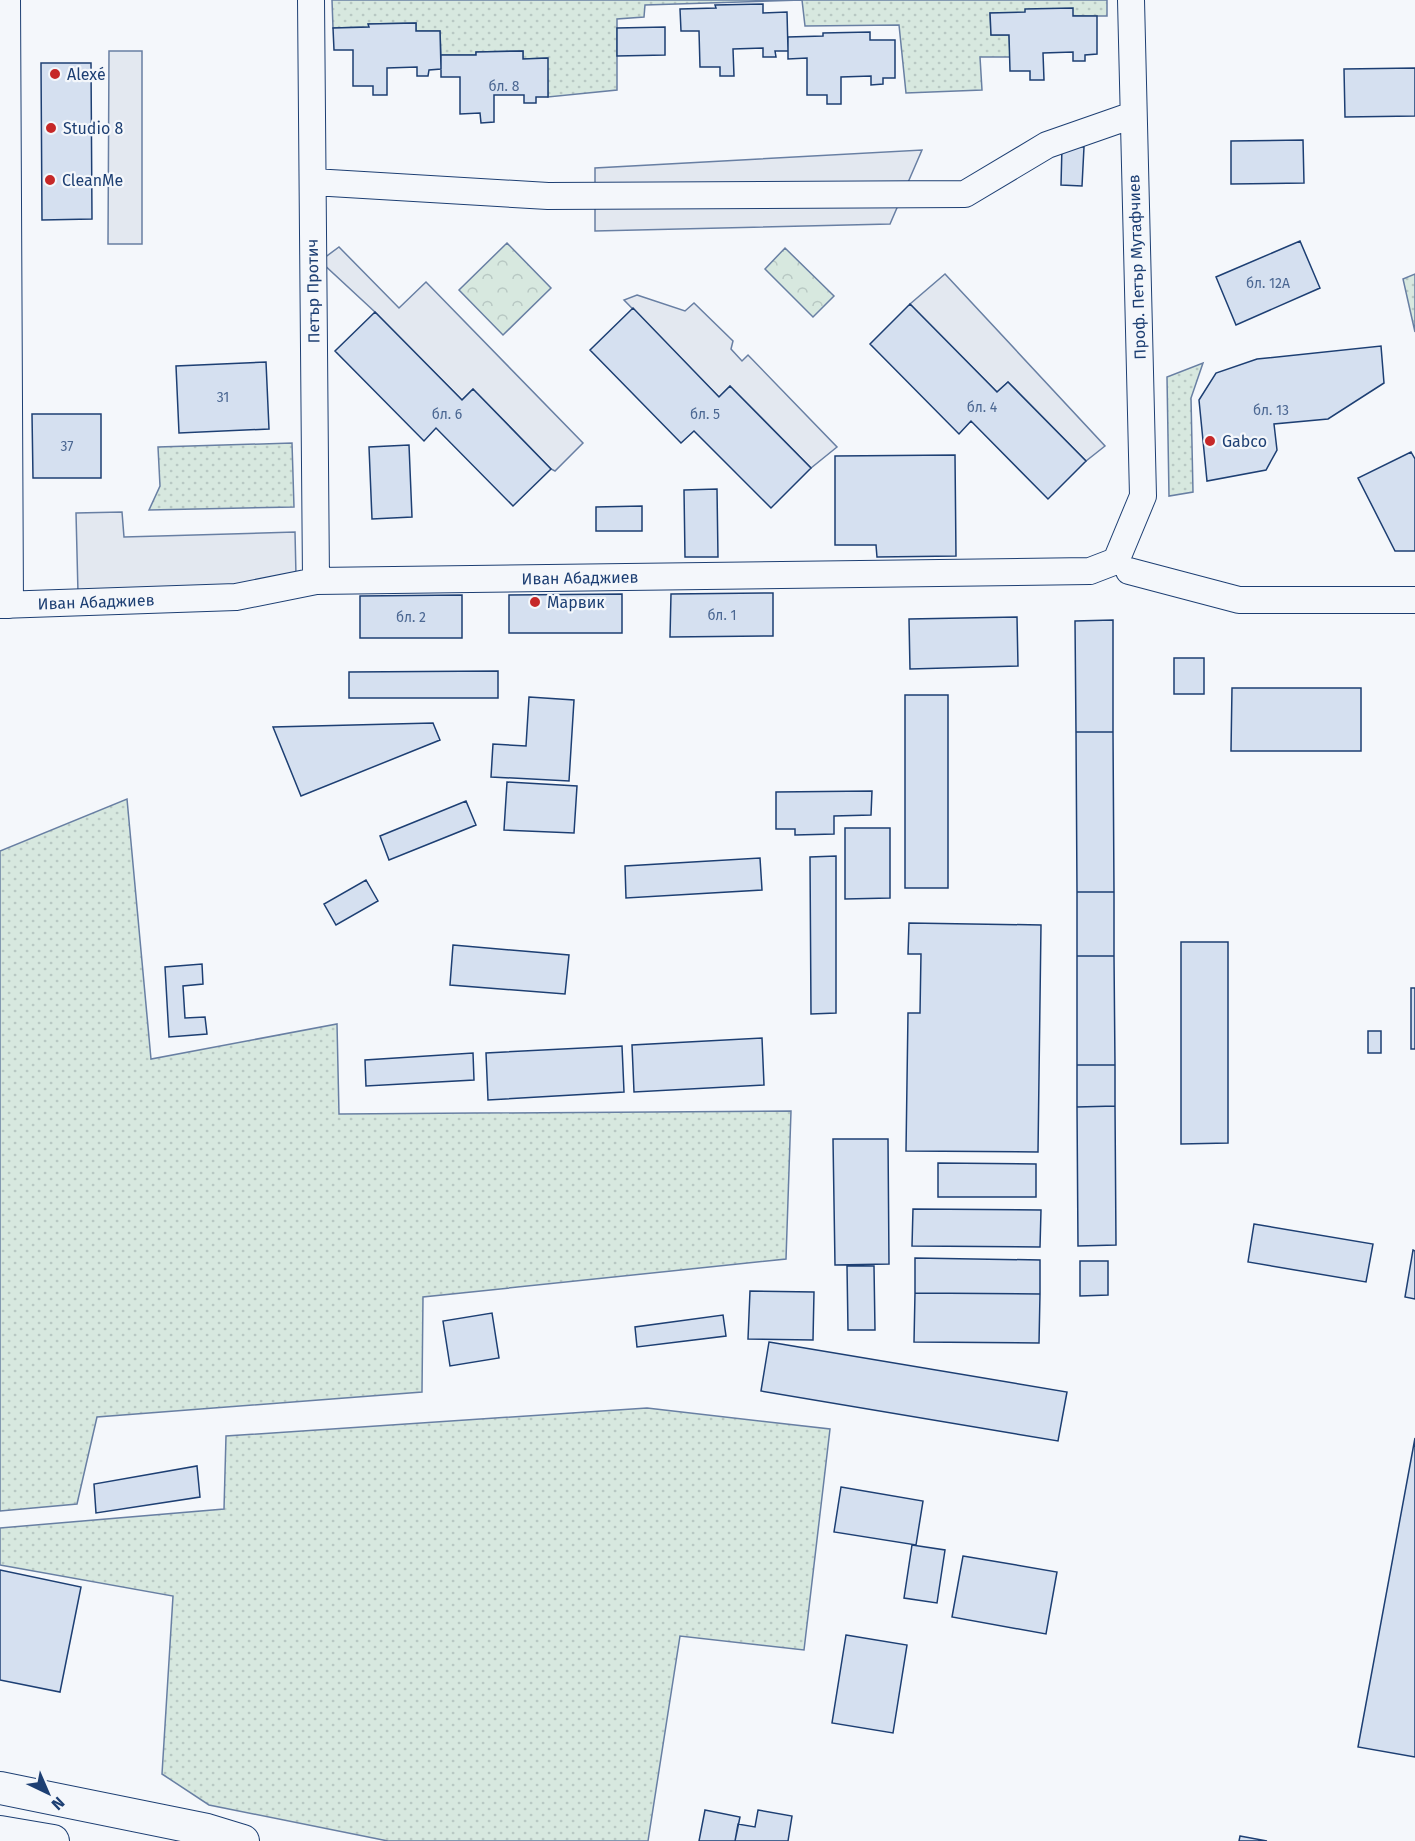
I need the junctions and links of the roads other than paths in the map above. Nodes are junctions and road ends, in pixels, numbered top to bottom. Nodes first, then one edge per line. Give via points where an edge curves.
1 (7, 0) edge
2 (311, 0) edge
3 (1131, 0) edge
4 (1133, 115) junction
5 (313, 182) junction
6 (1128, 530) joint
7 (1129, 571) dead end
8 (316, 581) junction
9 (1415, 600) edge
10 (5, 605) edge
11 (0, 1788) edge
12 (0, 1832) edge
13 (53, 1841) edge
14 (243, 1841) edge

1 - 10 street, Иван Абаджиев
2 - 5 street, Петър Протич
3 - 4 street, Проф. Петър Мутафчиев
4 - 5 street via 1047,145 965,194 548,196
4 - 6 street, Проф. Петър Мутафчиев via 1143,496
5 - 8 street, Петър Протич
6 - 8 street, Иван Абаджиев via 1116,561 1090,571
7 - 9 street via 1239,600
8 - 10 street, Иван Абаджиев via 236,597
11 - 14 main road via 207,1830
12 - 13 main road

